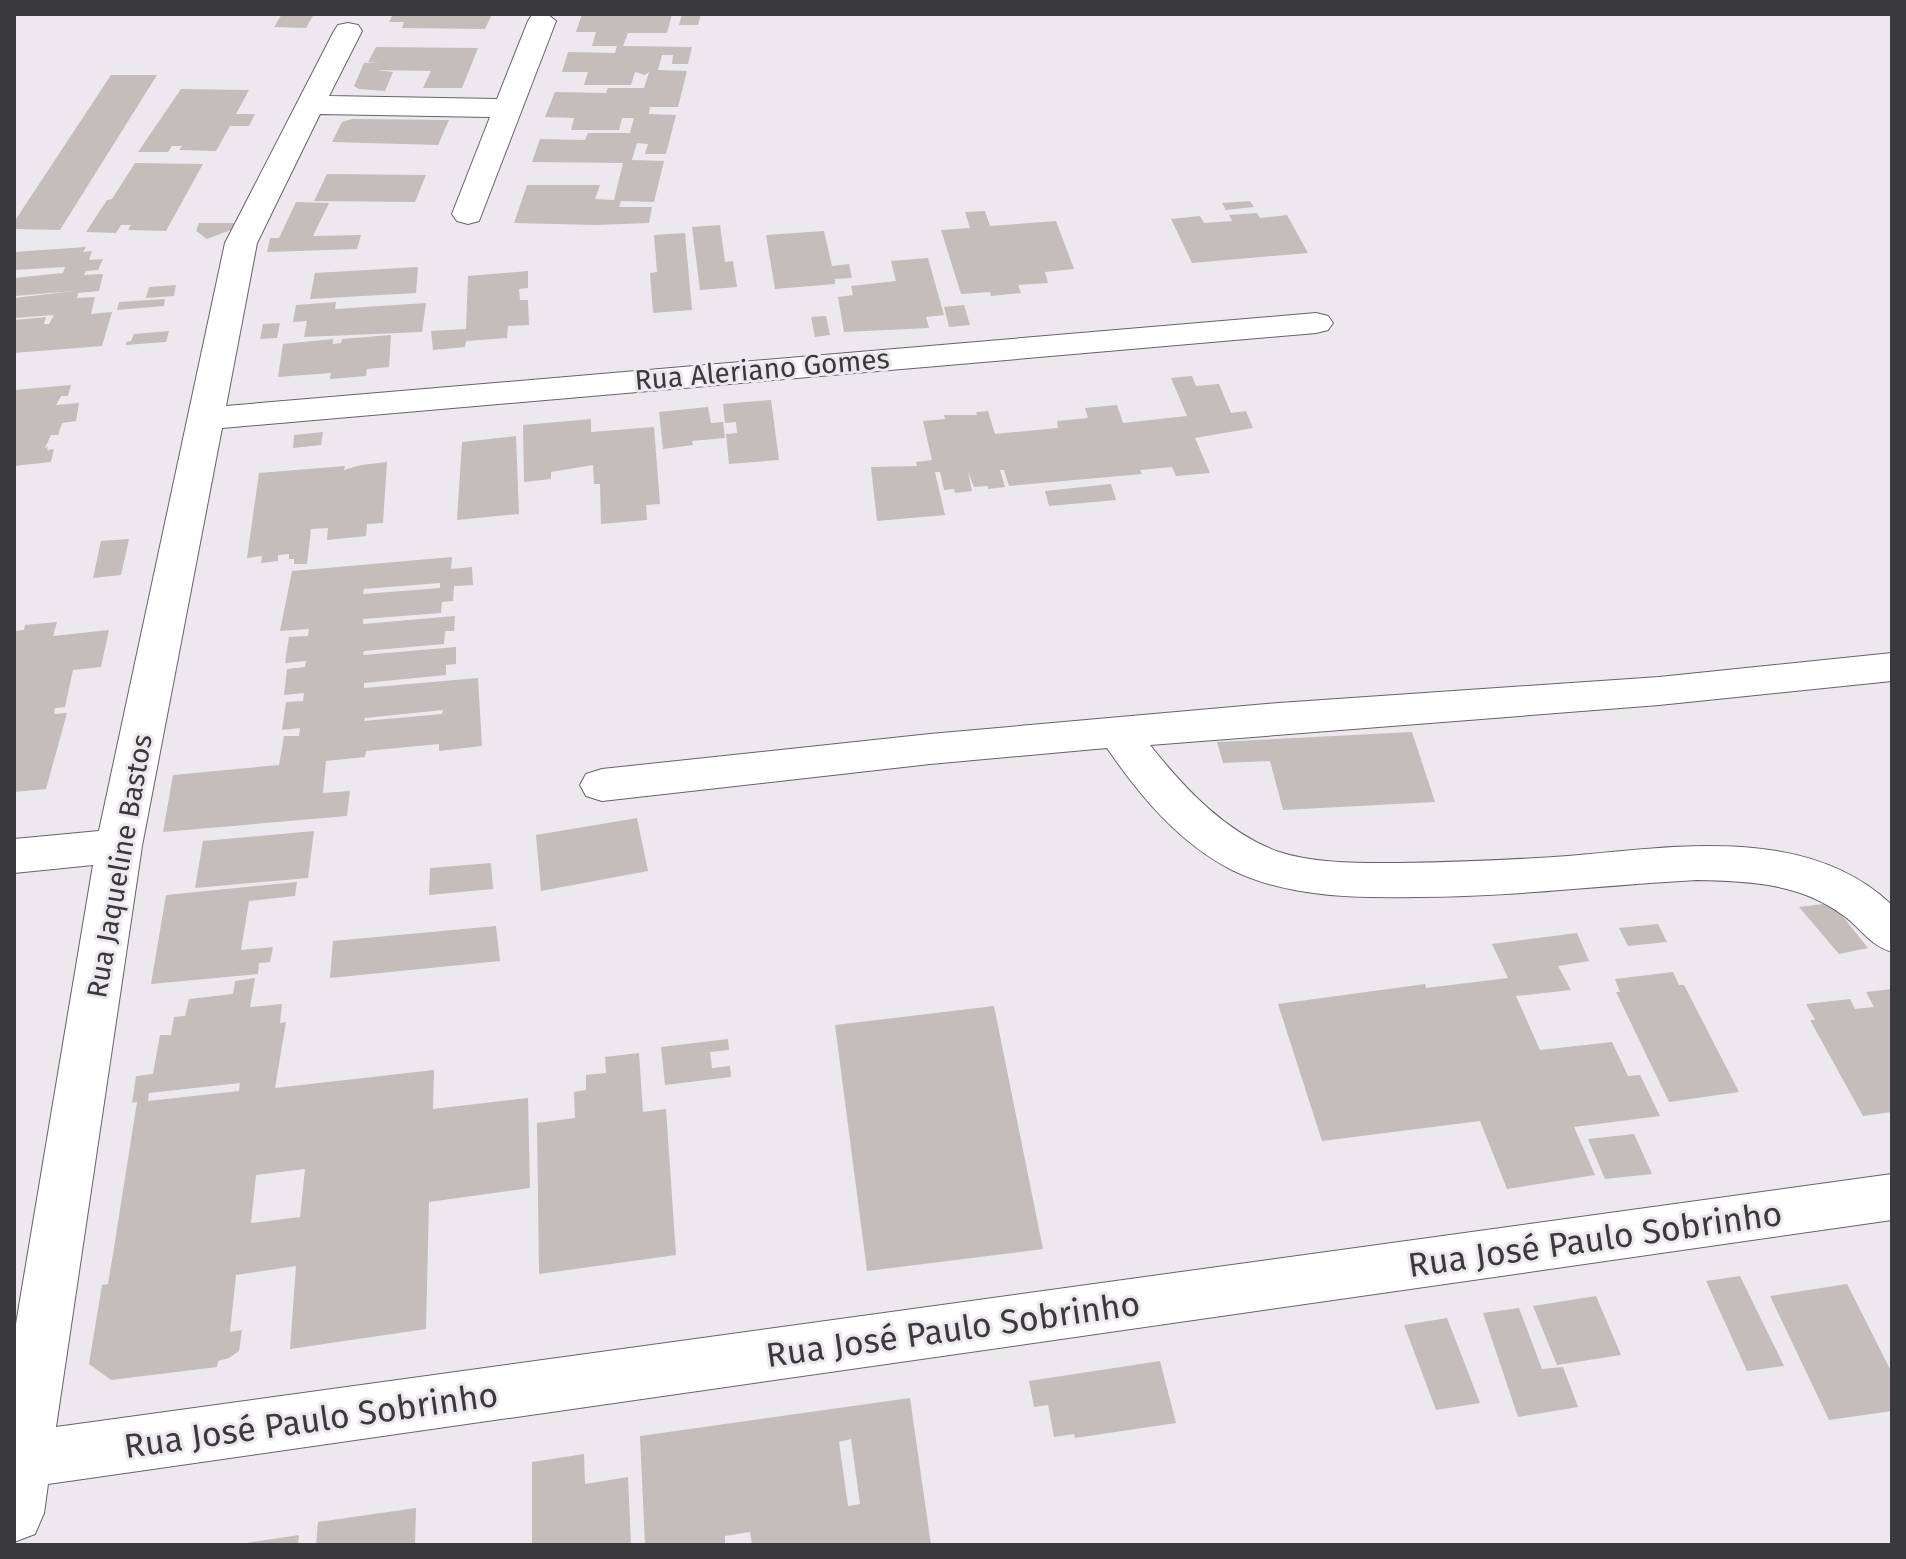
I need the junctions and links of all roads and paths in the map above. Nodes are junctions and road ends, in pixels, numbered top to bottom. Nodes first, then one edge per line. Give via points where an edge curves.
1 (542, 21) dead end
2 (348, 31) dead end
3 (309, 105) junction
4 (509, 108) junction
5 (468, 214) dead end
6 (1316, 323) dead end
7 (208, 418) junction
8 (1892, 667) edge
9 (1118, 732) junction
10 (602, 785) dead end
11 (119, 846) junction
12 (14, 856) edge
13 (1892, 934) edge
14 (1892, 1197) edge
15 (19, 1461) edge
16 (14, 1513) edge

1 - 4 street
2 - 3 street, Rua Jaqueline Bastos
3 - 4 street
3 - 7 street, Rua Jaqueline Bastos via 248,224
4 - 5 street
6 - 7 street, Rua Aleriano Gomes
7 - 11 street, Rua Jaqueline Bastos
8 - 9 street via 1659,691
9 - 10 street
9 - 13 street via 1153,782 1200,829 1250,859 1303,874 1362,881 1462,880 1691,864 1770,866 1825,882 1859,903
11 - 12 street
11 - 15 street, Rua Jaqueline Bastos
14 - 15 street, Rua José Paulo Sobrinho
15 - 16 street, Rua Jaqueline Bastos

